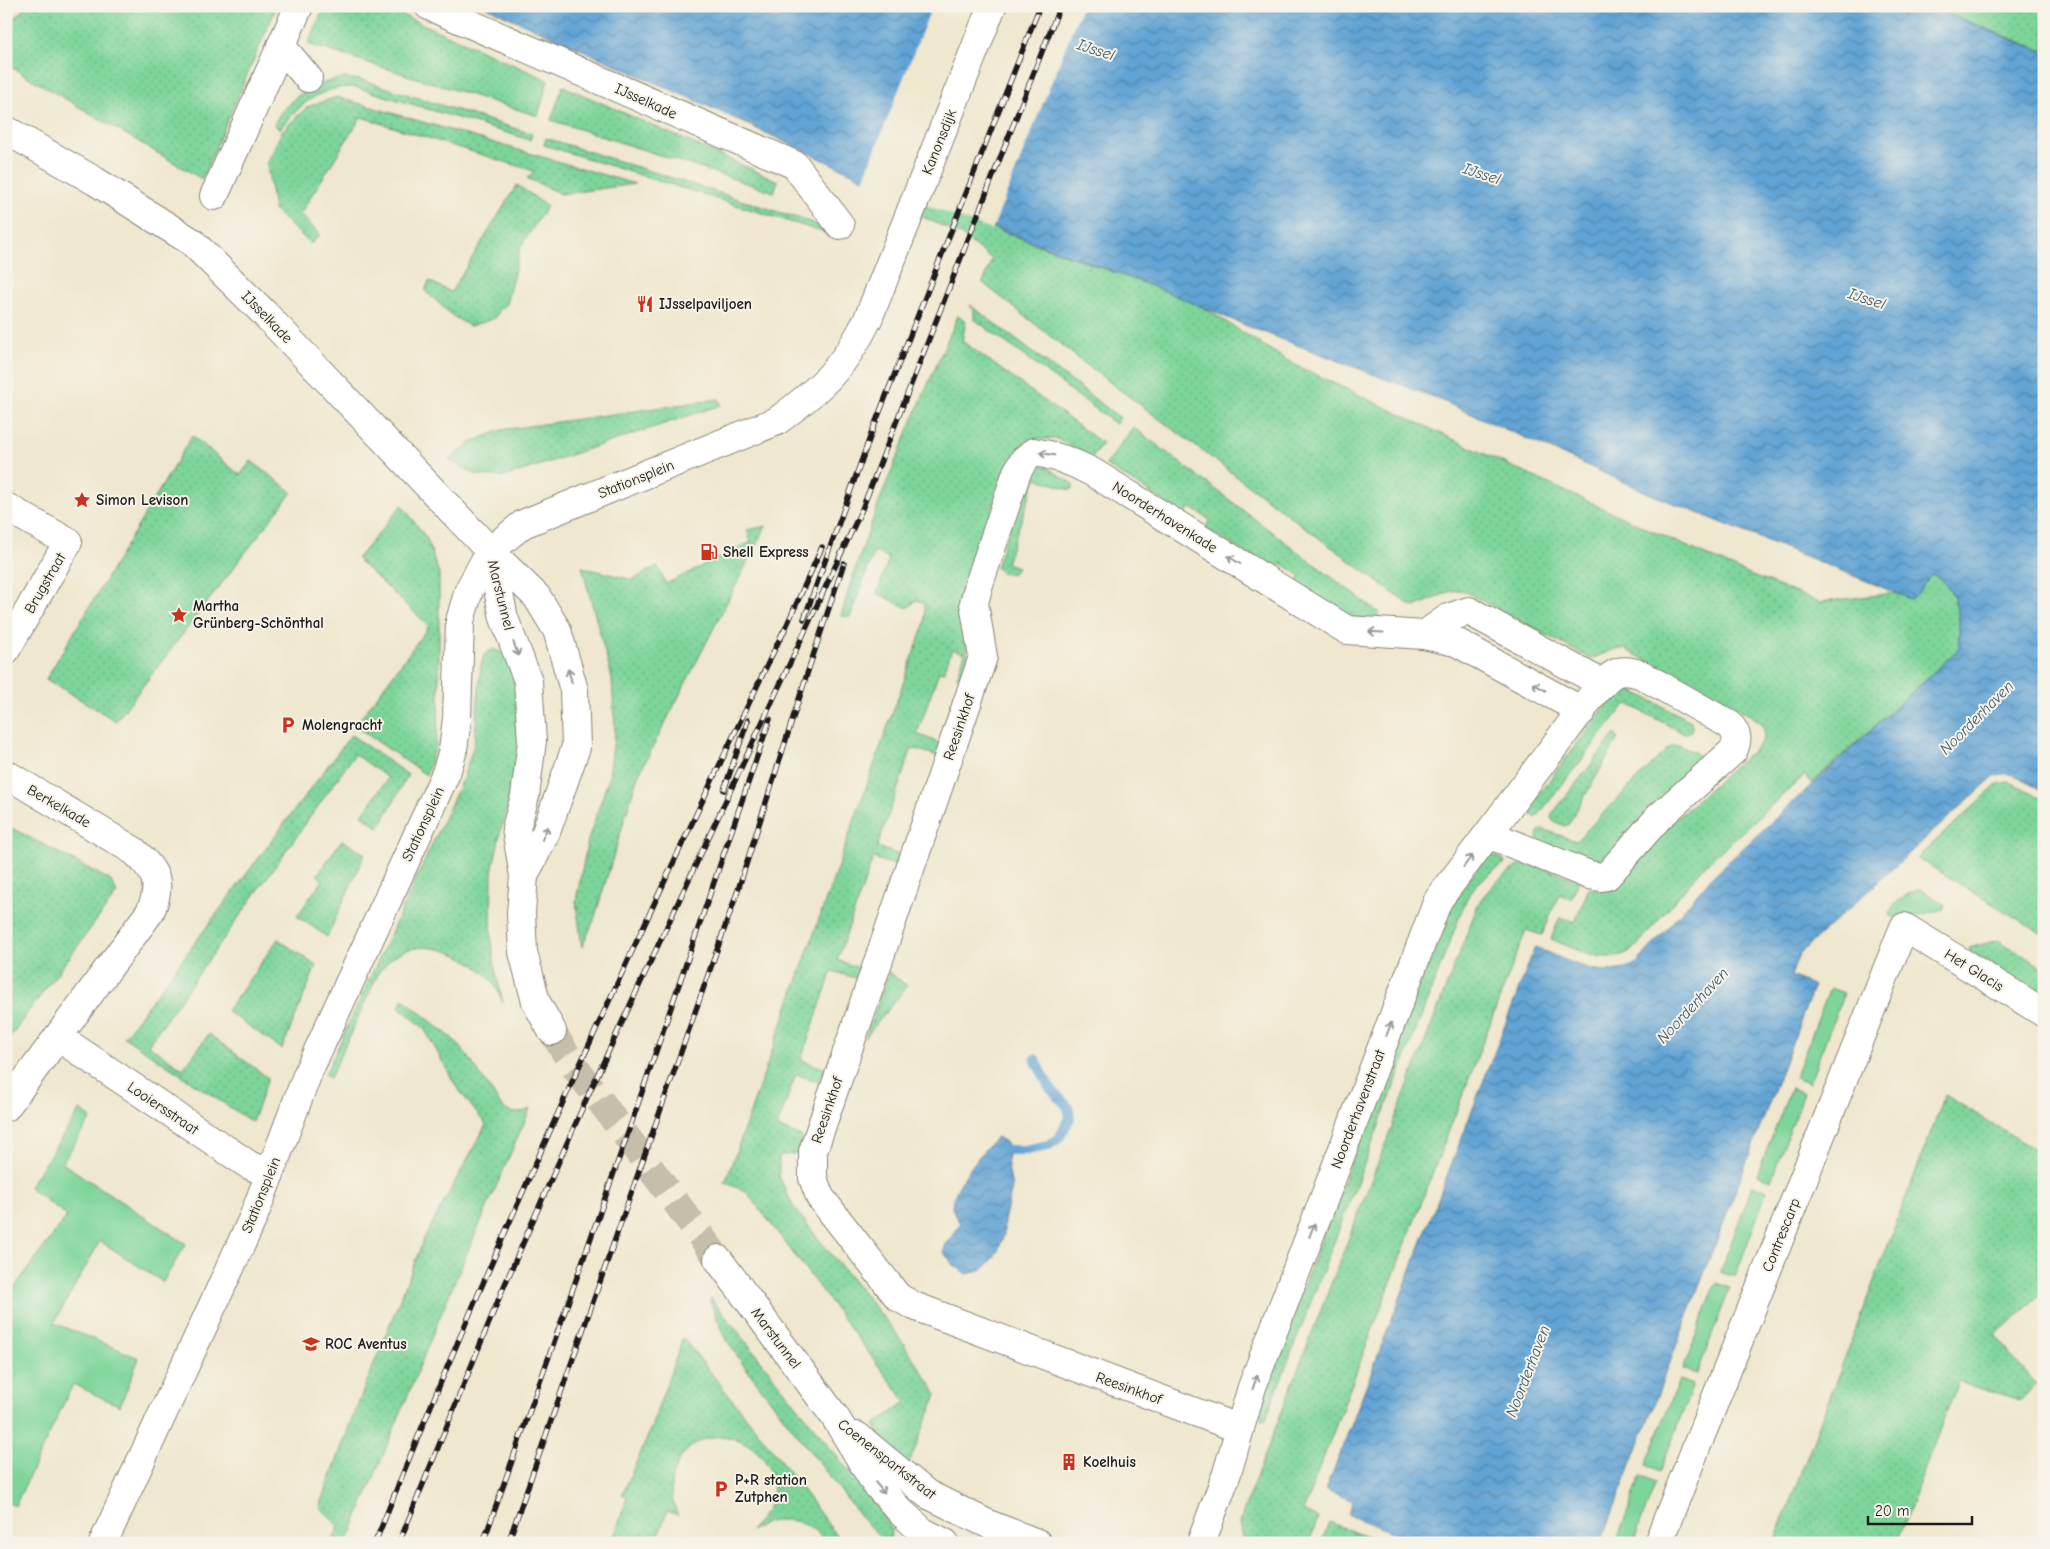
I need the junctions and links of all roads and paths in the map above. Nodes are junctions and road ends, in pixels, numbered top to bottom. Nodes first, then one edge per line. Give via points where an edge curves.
1 (299, 6) edge
2 (429, 6) edge
3 (992, 6) edge
4 (281, 46) junction
5 (308, 78) dead end
6 (6, 130) edge
7 (214, 196) dead end
8 (840, 225) dead end
9 (885, 277) joint
10 (6, 507) edge
11 (490, 551) junction
12 (979, 584) joint
13 (1424, 635) junction
14 (6, 650) edge
15 (1603, 684) junction
16 (1582, 711) junction
17 (6, 774) edge
18 (1488, 834) junction
19 (524, 876) junction
20 (1904, 927) joint
21 (2044, 1013) edge
22 (552, 1031) tunnel mouth
23 (58, 1037) junction
24 (6, 1107) edge
25 (270, 1174) junction
26 (718, 1259) tunnel mouth
27 (835, 1417) junction
28 (1240, 1429) junction
29 (988, 1524) junction
30 (928, 1539) edge
31 (103, 1543) edge
32 (1037, 1543) edge
33 (1201, 1543) edge
34 (1658, 1543) edge

1 - 4 street
2 - 8 street, IJsselkade via 795,165
3 - 9 street, Kanonsdijk
4 - 5 street
4 - 7 street
6 - 11 street, IJsselkade via 192,242 265,314
9 - 11 street, Stationsplein via 855,346 811,396 777,420 523,524
10 - 14 street, Brugstraat via 68,542
11 -> 19 street, Marstunnel via 504,618 528,681 532,740 525,796 516,828
19 -> 11 street, Marstunnel via 546,832 576,747 574,690 557,630 537,596
11 - 25 street, Stationsplein via 469,590 460,621 457,719 446,773 309,1070
13 -> 12 street, Noorderhavenkade via 1347,630 1092,472 1053,454 1034,452 1024,460
12 - 28 street, Reesinkhof via 974,602 983,657 812,1151 813,1178 820,1197 898,1297 914,1306
13 - 15 street via 1448,618 1469,611
16 -> 13 street, Noorderhavenkade via 1456,642
15 - 16 street
15 - 18 street via 1615,673 1628,671 1640,674 1730,726 1736,732 1733,751 1659,817 1607,876 1589,875
16 - 18 street, Noorderhavenstraat
17 - 23 street, Berkelkade via 134,851 148,864 157,882 157,896 150,912
28 -> 18 street, Noorderhavenstraat via 1252,1387 1438,900
19 - 22 street, Marstunnel via 521,913 523,952 536,1002
20 - 21 street, Het Glacis
20 - 34 street, Contrescarp
23 - 24 street
23 - 25 street, Looiersstraat via 249,1166
25 - 31 street, Stationsplein via 253,1218
26 - 27 street, Marstunnel
27 - 29 street, Coenensparkstraat via 927,1494
27 -> 30 street, Coenensparkstraat via 875,1483
28 - 33 street, Noorderhavenstraat
29 - 30 street, Coenensparkstraat via 962,1526
29 - 32 street, Coenensparkstraat

